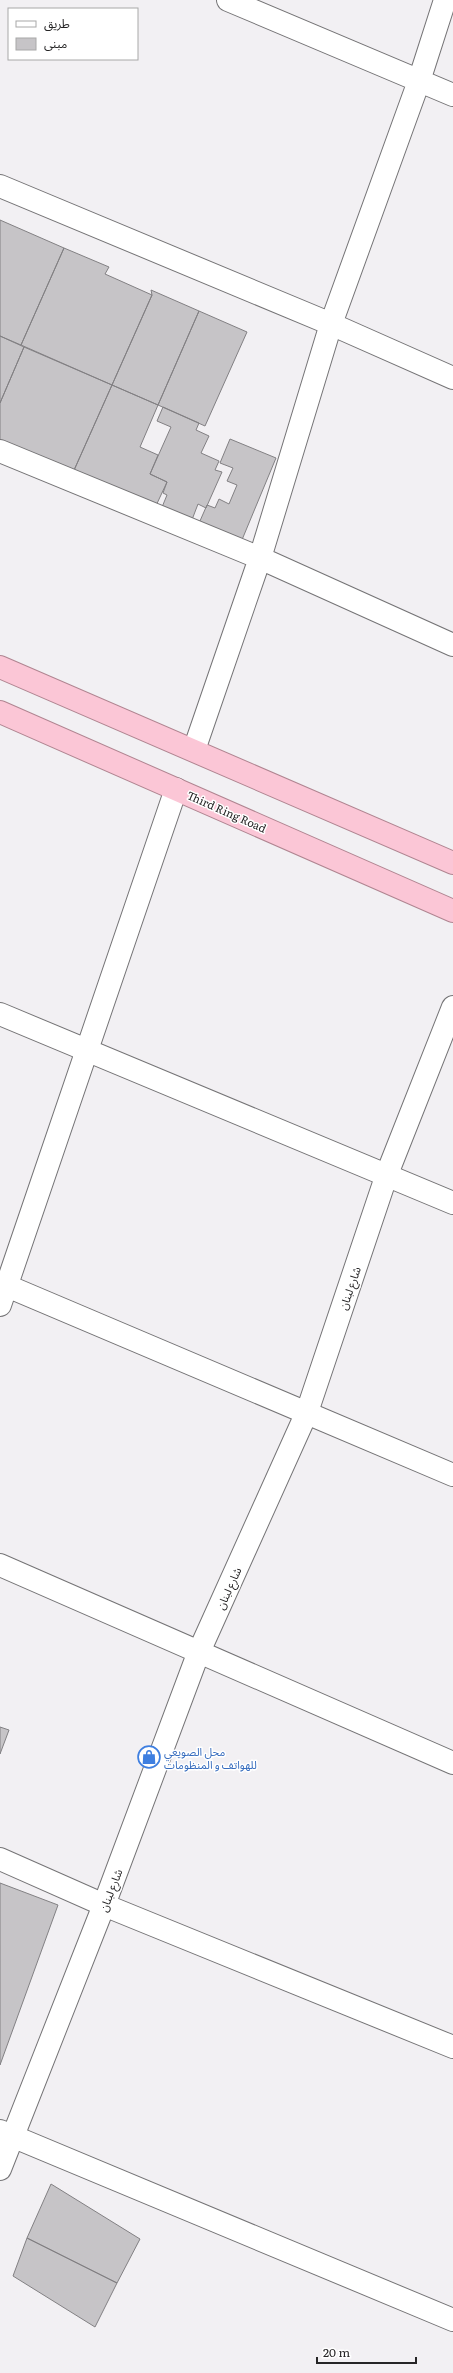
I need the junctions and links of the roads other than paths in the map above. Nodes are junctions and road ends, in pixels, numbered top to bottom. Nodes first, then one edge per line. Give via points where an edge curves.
1 (228, 0) edge
2 (445, 0) edge
3 (419, 81) junction
4 (453, 95) edge
5 (0, 186) edge
6 (331, 324) junction
7 (453, 378) edge
8 (0, 451) edge
9 (260, 558) junction
10 (453, 646) edge
11 (0, 667) edge
12 (0, 712) edge
13 (194, 750) junction
14 (176, 789) junction
15 (453, 863) edge
16 (453, 911) edge
17 (453, 1007) edge
18 (0, 1014) edge
19 (87, 1051) junction
20 (387, 1174) junction
21 (453, 1203) edge
22 (2, 1291) edge
23 (307, 1412) junction
24 (453, 1475) edge
25 (0, 1565) edge
26 (198, 1654) junction
27 (453, 1763) edge
28 (0, 1859) edge
29 (104, 1905) junction
30 (453, 2047) edge
31 (6, 2133) edge
32 (0, 2169) edge
33 (453, 2320) edge

1 - 3 street
2 - 3 street
3 - 4 street
3 - 6 street
5 - 6 street
6 - 7 street
6 - 9 street
8 - 9 street
9 - 10 street
9 - 13 street
11 - 13 highway
12 - 14 highway, Third Ring Road
13 - 15 highway
14 - 16 highway, Third Ring Road
14 - 19 street
17 - 20 street, شارع لبنان
18 - 19 street
19 - 20 street
19 - 22 street
20 - 21 street
20 - 23 street, شارع لبنان
22 - 23 street
23 - 24 street
23 - 26 street, شارع لبنان
25 - 26 street
26 - 27 street
26 - 29 street, شارع لبنان
28 - 29 street
29 - 30 street
29 - 31 street, شارع لبنان
31 - 32 street, شارع لبنان
31 - 33 street

